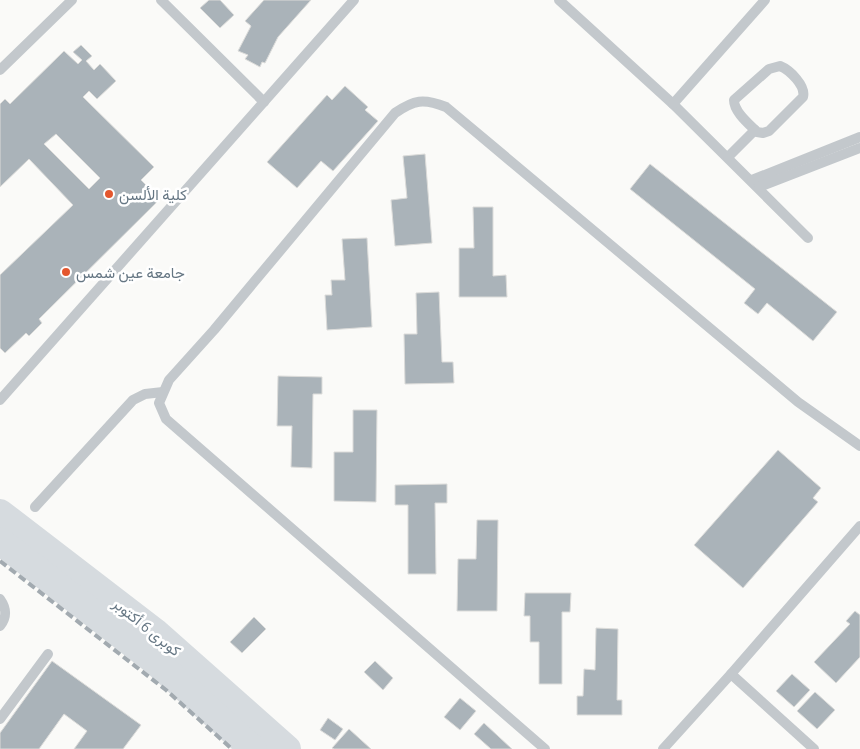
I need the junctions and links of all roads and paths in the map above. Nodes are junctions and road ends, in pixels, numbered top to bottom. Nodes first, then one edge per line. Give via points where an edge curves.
1 (72, 0) edge
2 (161, 0) edge
3 (354, 0) edge
4 (559, 0) edge
5 (764, 0) edge
6 (0, 70) edge
7 (264, 102) junction
8 (673, 104) junction
9 (755, 130) junction
10 (860, 137) edge
11 (860, 148) edge
12 (728, 157) junction
13 (755, 184) junction
14 (808, 238) dead end
15 (163, 392) junction
16 (0, 400) edge
17 (860, 446) edge
18 (36, 507) dead end
19 (0, 513) edge
20 (860, 526) edge
21 (0, 541) edge
22 (0, 599) edge
23 (0, 626) edge
24 (48, 654) dead end
25 (731, 674) junction
26 (0, 719) edge
27 (253, 749) edge
28 (287, 749) edge
29 (545, 749) edge
30 (663, 749) edge
31 (814, 749) edge

1 - 6 lane
2 - 7 lane
3 - 7 lane
4 - 8 lane
5 - 8 lane
7 - 16 lane
8 - 12 lane
9 - 9 lane via 766,132 803,97 801,85 787,69 780,66 769,69 734,100 734,107
9 - 12 lane
10 - 13 lane
11 - 13 lane
12 - 13 lane
13 - 14 lane
15 - 17 lane via 169,380 395,113 418,101 432,102 446,108 798,402
15 - 18 lane via 133,400
15 - 29 lane via 159,404 166,419
19 - 28 highway, كوبرى 6 أكتوبر via 187,658
20 - 25 lane
21 - 27 highway, كوبرى 6 أكتوبر via 156,662
22 - 23 lane via 6,614
24 - 26 lane
25 - 30 lane
25 - 31 lane

